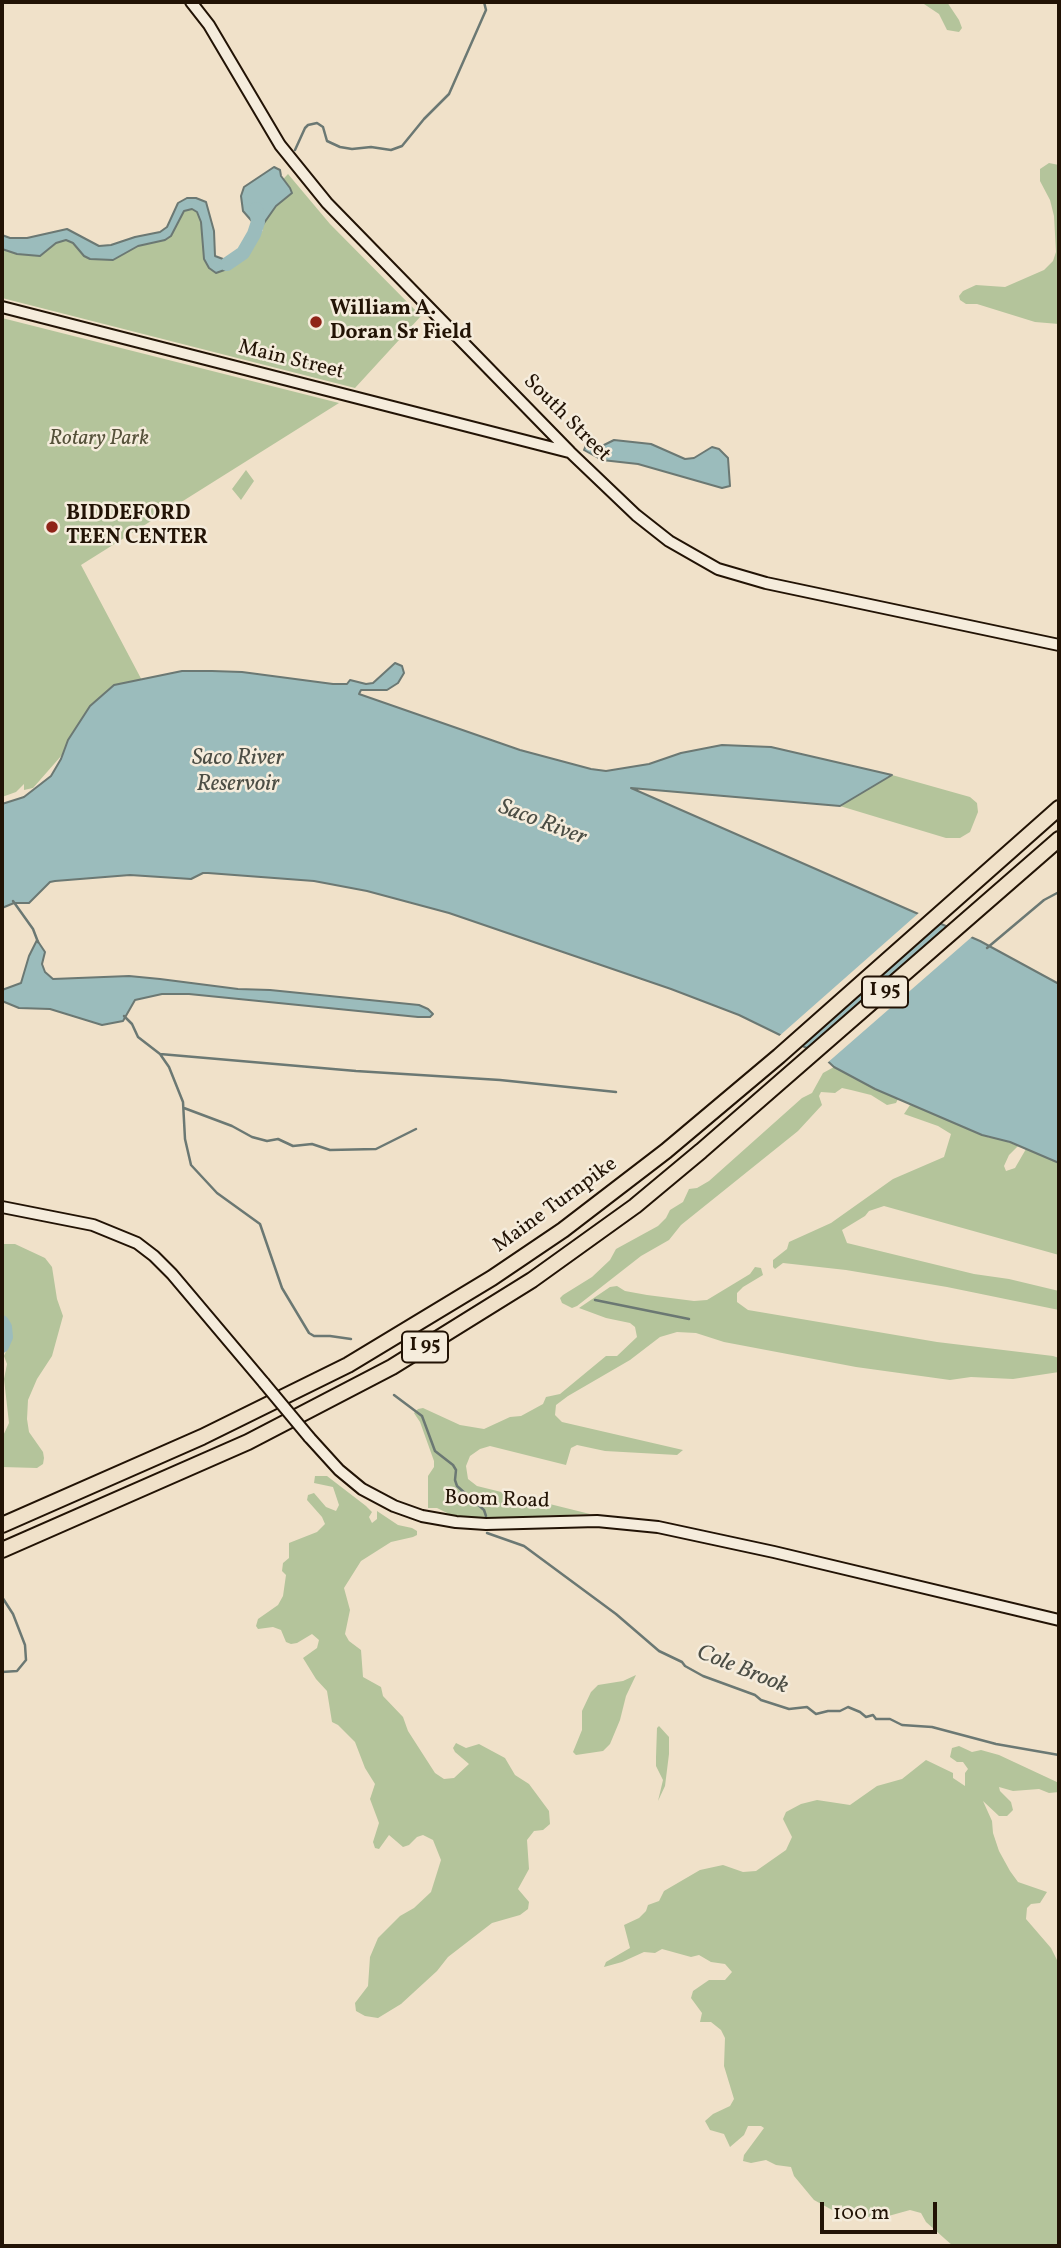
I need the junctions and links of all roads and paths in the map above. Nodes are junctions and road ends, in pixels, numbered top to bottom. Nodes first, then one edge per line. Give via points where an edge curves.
1 (191, 2) edge
2 (2, 307) edge
3 (569, 452) junction
4 (1059, 645) edge
5 (1059, 808) edge
6 (1059, 839) edge
7 (2, 1207) edge
8 (2, 1525) edge
9 (2, 1550) edge
10 (1059, 1620) edge

1 - 3 street, South Street via 274,137 309,183
2 - 3 street, Main Street
3 - 4 street, South Street via 652,528 718,569
5 - 8 highway, Maine Turnpike / I 95 via 779,1056 563,1230 457,1301 348,1365 227,1425
6 - 9 highway, I 95 via 635,1206 532,1280 392,1367 248,1442
7 - 10 street, Boom Road, bridge via 93,1224 138,1244 172,1274 339,1470 362,1489 399,1508 456,1522 597,1521 658,1527

